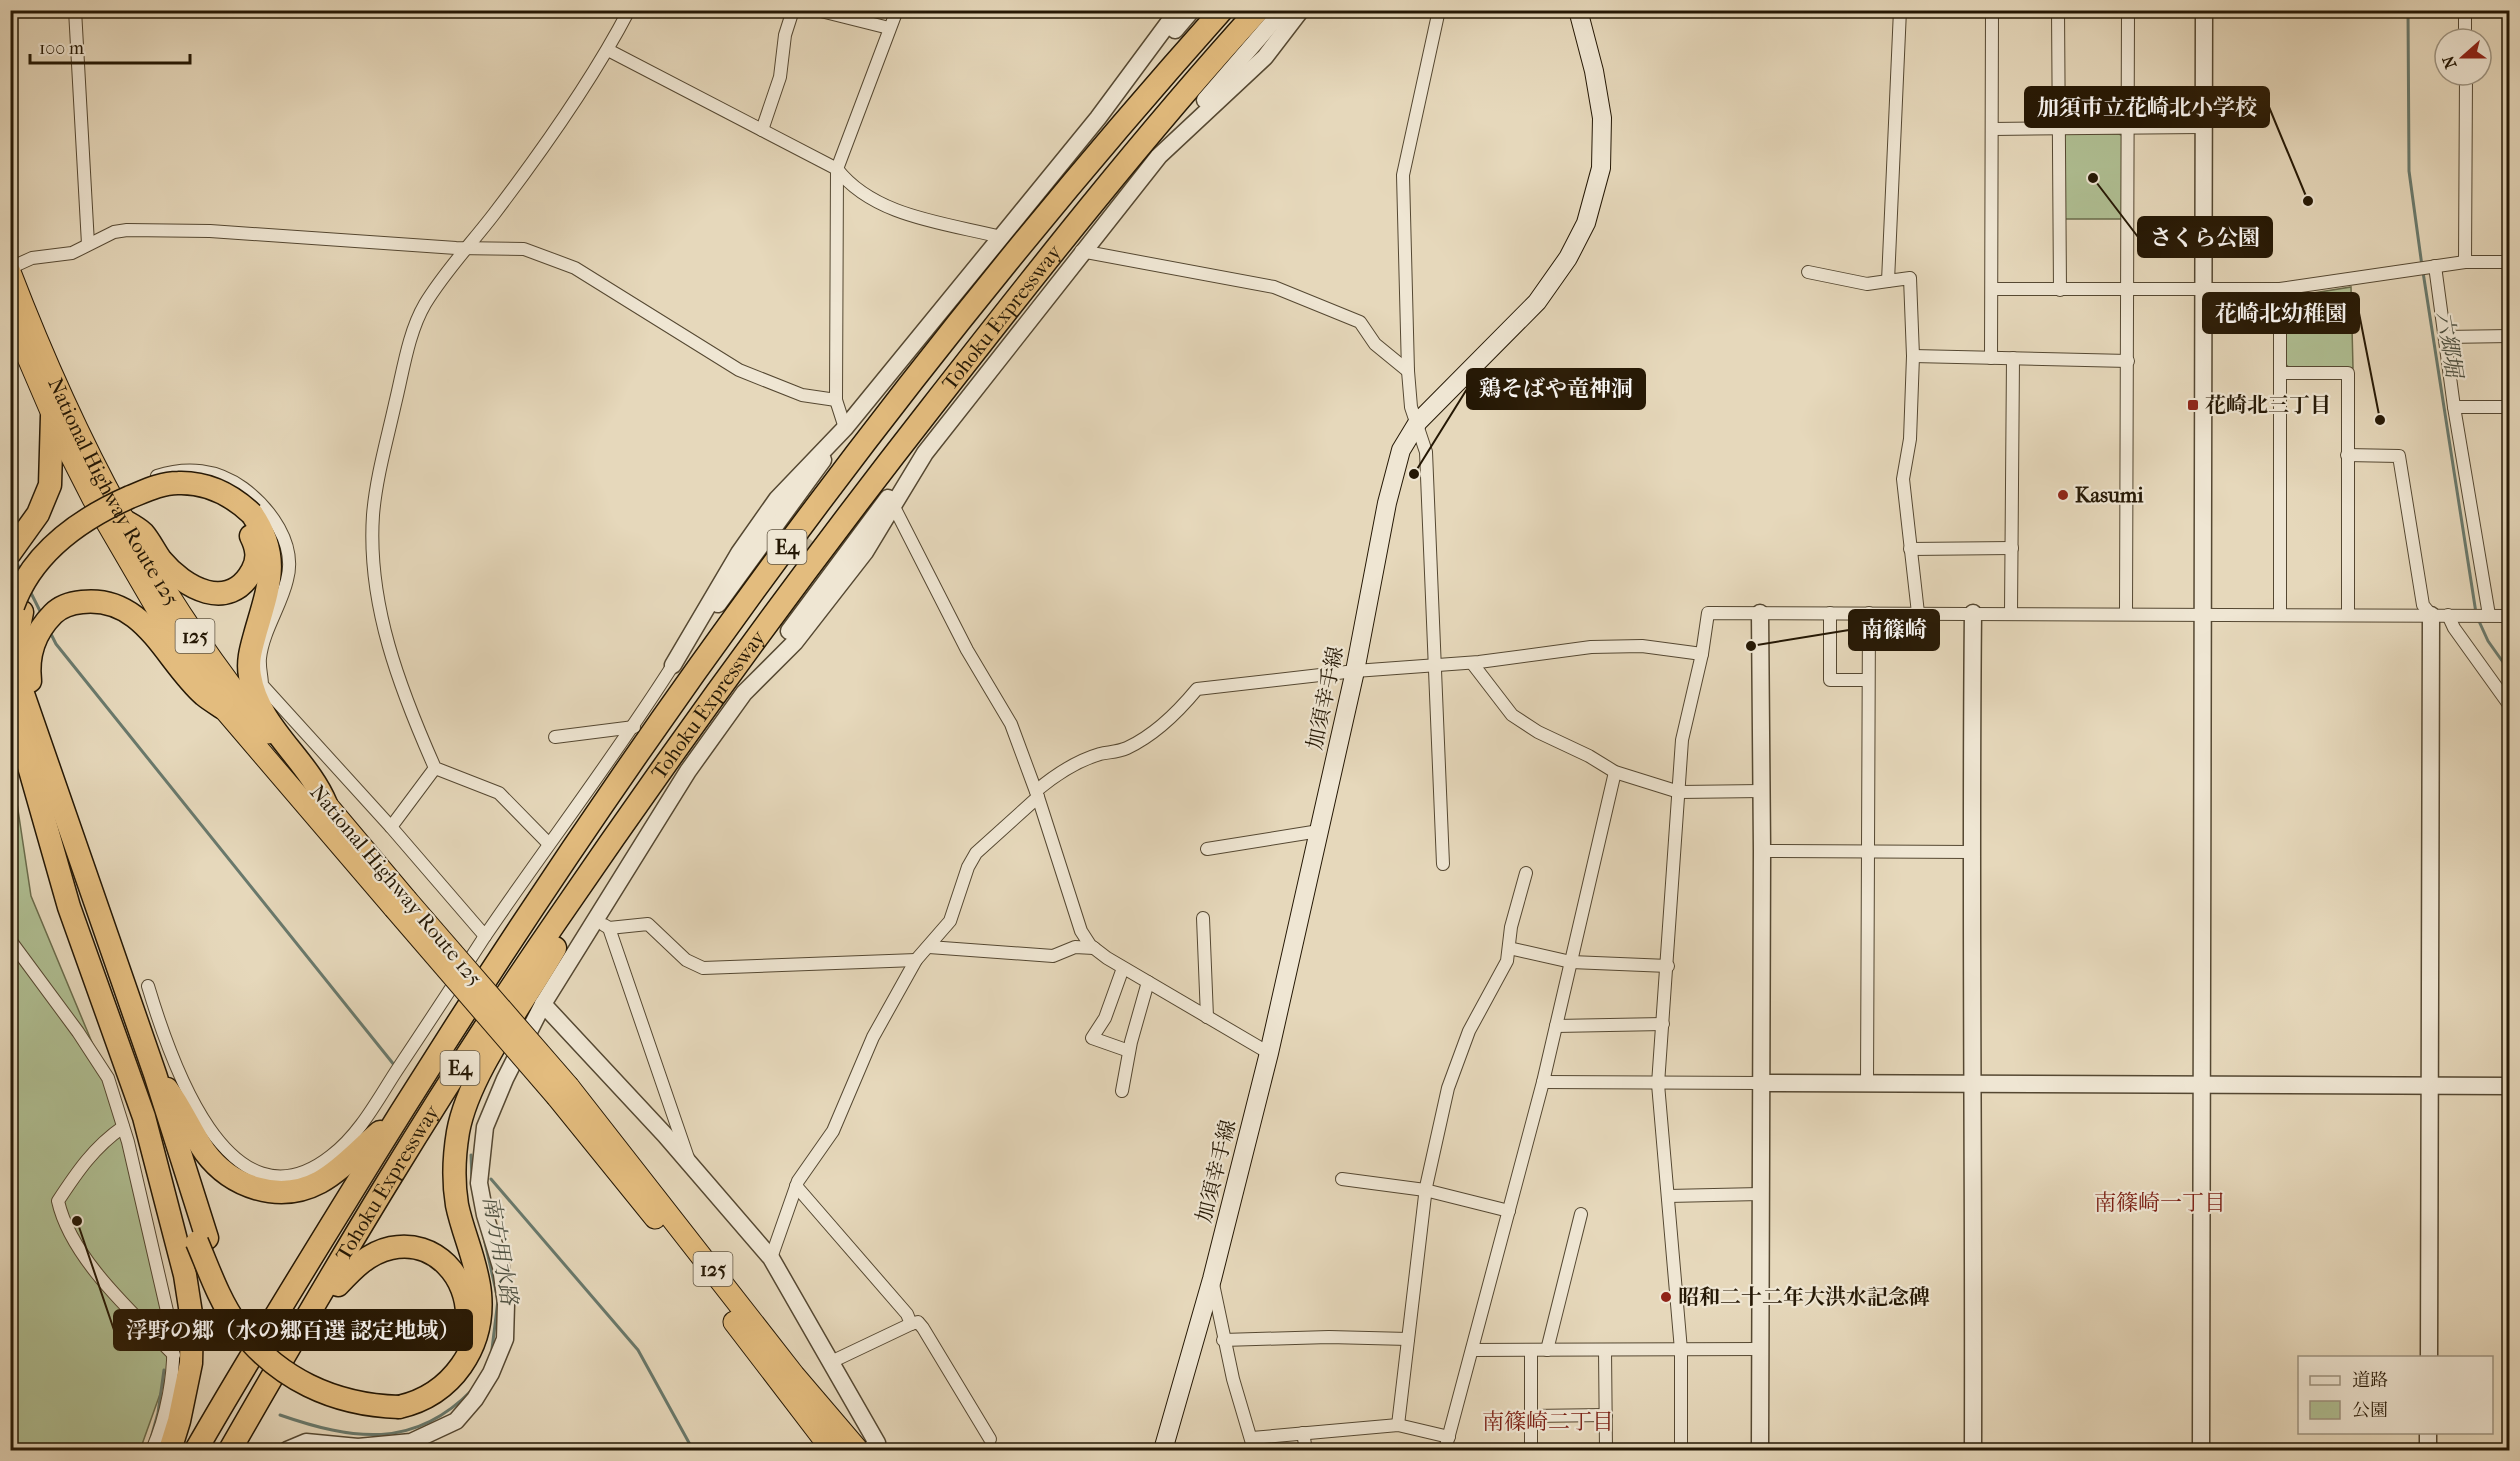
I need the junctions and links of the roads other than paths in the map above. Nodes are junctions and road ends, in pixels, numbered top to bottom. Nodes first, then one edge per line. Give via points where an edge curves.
1 (75, 10) edge
2 (630, 10) edge
3 (793, 10) edge
4 (817, 10) edge
5 (897, 10) edge
6 (1178, 10) edge
7 (1192, 10) edge
8 (1222, 10) edge
9 (1283, 10) edge
10 (1302, 10) edge
11 (1439, 10) edge
12 (1578, 10) edge
13 (1899, 10) edge
14 (1992, 10) edge
15 (2058, 10) edge
16 (2128, 10) edge
17 (2204, 10) edge
18 (2465, 10) edge
19 (1262, 23) edge
20 (2465, 27) edge
21 (889, 28) junction
22 (608, 50) junction
23 (1132, 73) junction
24 (2466, 87) edge
25 (2202, 127) junction
26 (1992, 129) junction
27 (2059, 129) junction
28 (2127, 129) junction
29 (762, 130) junction
30 (1159, 156) junction
31 (837, 169) junction
32 (1001, 237) junction
33 (88, 244) junction
34 (465, 247) junction
35 (1082, 251) junction
36 (2465, 262) junction
37 (2510, 262) edge
38 (2435, 266) junction
39 (10, 270) edge
40 (1808, 272) dead end
41 (1887, 281) junction
42 (1992, 289) junction
43 (2280, 289) junction
44 (2060, 290) junction
45 (2203, 290) junction
46 (2126, 291) junction
47 (10, 316) edge
48 (2510, 336) edge
49 (2445, 337) junction
50 (23, 344) edge
51 (1913, 356) junction
52 (1991, 358) junction
53 (2013, 358) junction
54 (2128, 361) junction
55 (1408, 371) junction
56 (2282, 373) junction
57 (836, 400) junction
58 (2454, 407) junction
59 (2510, 407) edge
60 (52, 416) junction
61 (1418, 422) junction
62 (845, 428) junction
63 (2348, 455) junction
64 (110, 496) junction
65 (891, 502) junction
66 (248, 517) junction
67 (123, 520) junction
68 (14, 547) edge
69 (2012, 548) junction
70 (1910, 549) junction
71 (15, 612) edge
72 (1760, 613) junction
73 (1830, 613) junction
74 (1869, 613) junction
75 (1918, 613) junction
76 (1974, 613) junction
77 (2011, 613) junction
78 (2126, 613) junction
79 (2201, 613) junction
80 (2280, 614) junction
81 (2348, 614) junction
82 (2439, 615) junction
83 (2489, 615) junction
84 (2510, 616) edge
85 (688, 643) junction
86 (1702, 654) junction
87 (1472, 663) junction
88 (674, 665) joint
89 (1435, 665) junction
90 (1355, 671) junction
91 (1868, 680) junction
92 (10, 686) edge
93 (744, 693) junction
94 (2510, 705) edge
95 (28, 706) junction
96 (223, 708) junction
97 (634, 727) junction
98 (10, 730) edge
99 (555, 737) dead end
100 (26, 756) junction
101 (435, 768) junction
102 (1615, 772) junction
103 (1762, 791) junction
104 (1679, 792) junction
105 (1037, 794) junction
106 (326, 804) junction
107 (622, 826) junction
108 (391, 827) junction
109 (1319, 831) junction
110 (549, 843) junction
111 (1207, 849) dead end
112 (1762, 851) junction
113 (1870, 852) junction
114 (1971, 852) junction
115 (1443, 864) dead end
116 (1526, 873) dead end
117 (400, 904) junction
118 (594, 918) junction
119 (1203, 918) dead end
120 (609, 928) junction
121 (485, 936) junction
122 (10, 940) edge
123 (930, 947) junction
124 (1094, 948) junction
125 (1509, 948) junction
126 (916, 960) junction
127 (1571, 962) junction
128 (1668, 966) junction
129 (1123, 968) junction
130 (1148, 982) junction
131 (148, 986) dead end
132 (543, 1004) junction
133 (1207, 1017) junction
134 (1663, 1024) junction
135 (1556, 1026) junction
136 (1129, 1051) junction
137 (1269, 1053) junction
138 (155, 1074) junction
139 (1543, 1082) junction
140 (1760, 1083) junction
141 (1658, 1084) junction
142 (1867, 1085) junction
143 (1975, 1085) junction
144 (2200, 1086) junction
145 (2430, 1086) junction
146 (2510, 1086) edge
147 (1122, 1091) dead end
148 (563, 1092) junction
149 (397, 1117) junction
150 (144, 1118) junction
151 (123, 1127) junction
152 (689, 1162) junction
153 (1342, 1179) dead end
154 (796, 1186) junction
155 (1425, 1190) junction
156 (1760, 1194) junction
157 (1668, 1196) junction
158 (1509, 1210) junction
159 (1581, 1214) dead end
160 (202, 1240) junction
161 (771, 1258) junction
162 (1212, 1280) junction
163 (309, 1317) junction
164 (911, 1324) junction
165 (1408, 1339) junction
166 (1223, 1340) junction
167 (1760, 1349) junction
168 (1472, 1350) junction
169 (1531, 1350) junction
170 (1547, 1350) junction
171 (1605, 1350) junction
172 (1681, 1350) junction
173 (174, 1355) junction
174 (2428, 1356) edge
175 (831, 1362) junction
176 (398, 1401) junction
177 (1606, 1414) junction
178 (1531, 1416) junction
179 (1398, 1425) junction
180 (1303, 1433) junction
181 (2428, 1434) edge
182 (1449, 1437) junction
183 (990, 1439) dead end
184 (1253, 1444) edge
185 (152, 1450) edge
186 (170, 1450) edge
187 (196, 1450) edge
188 (230, 1450) edge
189 (287, 1450) edge
190 (832, 1450) edge
191 (858, 1450) edge
192 (870, 1450) edge
193 (1163, 1450) edge
194 (1306, 1450) edge
195 (1445, 1450) edge
196 (1531, 1450) edge
197 (1606, 1450) edge
198 (1682, 1450) edge
199 (1760, 1450) edge
200 (1973, 1450) edge
201 (2201, 1450) edge
202 (2428, 1450) edge

1 - 33 street
2 - 22 street
3 - 29 street via 785,35 780,77
4 - 21 street
5 - 21 street
6 - 23 street
7 - 23 street
8 - 149 highway, Tohoku Expressway / E4 via 1054,203 762,581 558,870
9 - 19 street
10 - 30 street via 1265,57
11 - 55 street via 1403,175
12 - 61 main road, 加須幸手線 via 1602,118 1601,168 1586,223 1568,258 1537,302
13 - 41 street
14 - 26 street
15 - 27 street
16 - 28 street
17 - 25 street
18 - 20 street
19 - 30 street
19 - 107 highway, Tohoku Expressway / E4 via 1201,73 1070,229 777,608
21 - 31 street
22 - 29 street
22 - 34 street via 493,215
23 - 32 street
24 - 36 street
25 - 28 street
25 - 45 street
26 - 27 street
26 - 42 street
27 - 28 street
27 - 44 street
28 - 46 street
29 - 31 street
30 - 35 street
31 - 32 street via 881,206
31 - 57 street
32 - 62 street
33 - 34 street via 114,232 153,230
33 - 39 street via 72,253 32,258
34 - 57 street via 524,249 575,268 738,370 802,395
34 - 101 street via 424,307 412,338 373,512 373,557 382,622 396,672
35 - 55 street via 1274,286 1360,322 1375,344
35 - 65 street
36 - 37 street
36 - 38 street
38 - 43 street
38 - 49 street
39 - 50 highway, National Highway Route 125 / 125
40 - 41 street via 1868,284
41 - 51 street via 1910,278
42 - 44 street
42 - 52 street
43 - 45 street
43 - 56 street
44 - 46 street
45 - 46 street
45 - 79 street
46 - 54 street
47 - 50 highway, National Highway Route 125 / 125
48 - 49 street
49 - 58 street
50 - 60 highway, National Highway Route 125 / 125
50 - 64 highway, National Highway Route 125 / 125 via 68,412
51 - 52 street
51 - 70 street via 1910,439 1904,479
52 - 53 street
53 - 54 street
53 - 69 street
54 - 78 street
55 - 61 street via 1411,407
56 - 63 street via 2348,374
56 - 80 street
57 - 62 street
58 - 59 street
58 - 83 street
60 - 68 highway via 50,485 38,514
60 - 96 highway, National Highway Route 125 / 125 via 93,499 178,645
61 - 89 street via 1426,452
61 - 90 main road, 加須幸手線 via 1401,450 1387,503
62 - 85 street via 779,527
62 - 85 street via 777,499 717,587
63 - 81 street
63 - 82 street via 2399,456 2423,605
64 - 67 highway, National Highway Route 125 / 125
64 - 108 street via 167,473 190,470 226,475 252,494 276,521 288,547 288,579 260,658 262,685
65 - 93 street via 832,566
65 - 93 street via 865,552 795,642
65 - 105 street via 967,650 1011,724
66 - 67 highway via 256,563 247,582 219,594 183,582 142,532
66 - 71 highway, bridge via 228,495 198,484 177,483 149,489 105,508 68,533 32,570
66 - 106 highway via 263,531 272,559 270,585 249,655 253,689 259,708 316,782
67 - 106 highway, National Highway Route 125 / 125 via 179,614 238,696
69 - 70 street
69 - 77 street
70 - 75 street
71 - 95 highway via 16,665
72 - 73 street
72 - 86 street via 1708,613
72 - 103 street
73 - 74 street
73 - 91 street via 1830,680
74 - 75 street
74 - 91 street
75 - 76 street
76 - 77 street
76 - 114 street
77 - 78 street
78 - 79 street
79 - 80 street
79 - 144 street
80 - 81 street
81 - 82 street
82 - 83 street
82 - 94 street via 2454,628
82 - 145 street
83 - 84 street
85 - 88 street
86 - 87 street via 1642,646 1591,647
86 - 104 street via 1682,740
87 - 89 street
87 - 102 street via 1512,715
88 - 97 street
89 - 90 street
89 - 115 street
90 - 105 street via 1197,689 1175,715 1143,738 1065,769
90 - 109 main road, 加須幸手線
91 - 113 street
92 - 100 highway via 26,733
93 - 118 street via 688,771
95 - 96 highway via 28,666 37,633 60,607 108,601 128,611 152,632 204,694
95 - 138 highway
96 - 117 highway, National Highway Route 125 / 125
97 - 99 street
97 - 110 street
98 - 100 highway
100 - 150 highway via 69,907
101 - 108 street
101 - 110 street via 499,793
102 - 104 street
102 - 127 street
103 - 104 street
103 - 112 street
104 - 128 street
105 - 123 street via 976,853 950,921
105 - 124 street via 1081,931
106 - 117 highway, National Highway Route 125 / 125
107 - 163 highway, Tohoku Expressway / E4 via 417,1135
107 - 176 highway via 465,1105 454,1168 457,1204 480,1294 478,1329 466,1359 448,1383 417,1403
108 - 121 street
109 - 111 street
109 - 137 main road, 加須幸手線
110 - 121 street
112 - 113 street
112 - 140 street
113 - 114 street
113 - 142 street
114 - 143 street
116 - 125 street
117 - 148 highway, National Highway Route 125 / 125, bridge
118 - 120 street
118 - 132 street
119 - 133 street
120 - 126 street via 648,924 686,960 703,968
120 - 152 street
121 - 131 street via 366,1117 333,1155 303,1172 273,1175 248,1168 214,1144 173,1058
122 - 151 street via 108,1078
123 - 124 street via 1053,956 1075,947
123 - 126 street
124 - 129 street
125 - 127 street
125 - 155 street via 1507,961 1469,1031 1448,1088
126 - 154 street via 873,1037 832,1131
127 - 128 street
127 - 135 street
128 - 134 street
129 - 130 street
129 - 136 street via 1105,1018 1092,1038
130 - 133 street
130 - 136 street
132 - 152 street
132 - 189 street via 485,1127 479,1183 501,1267 506,1305 505,1339 491,1374 456,1421 411,1442 358,1447 306,1442
133 - 137 street
134 - 135 street
134 - 141 street
135 - 139 street
136 - 147 street
137 - 162 main road, 加須幸手線
138 - 149 highway via 206,1152 228,1177 258,1190 290,1192 319,1182
138 - 160 highway
139 - 141 street
139 - 158 street
140 - 141 street
140 - 142 street
140 - 156 street
141 - 157 street
142 - 143 street
143 - 144 street
143 - 200 street
144 - 145 street
144 - 201 street
145 - 146 street
145 - 174 street
148 - 190 highway, National Highway Route 125 / 125
148 - 191 highway, National Highway Route 125 / 125
149 - 187 highway, Tohoku Expressway / E4
150 - 160 highway
150 - 186 highway via 192,1320 191,1363
151 - 173 street via 161,1277
151 - 173 street via 86,1160 58,1201 60,1211 86,1259 114,1295
152 - 161 street
153 - 155 street
154 - 161 street
154 - 164 street via 907,1314
155 - 158 street
155 - 165 street
156 - 157 street
156 - 167 street
157 - 172 street
158 - 168 street
159 - 170 street
160 - 176 highway, bridge via 217,1288 237,1325 267,1357 295,1379 331,1397 365,1406
161 - 175 street
162 - 166 street
162 - 193 main road, 加須幸手線
163 - 176 highway via 357,1265 377,1253 391,1248 419,1250 448,1264 467,1302 467,1329 462,1343 436,1378
163 - 188 highway, Tohoku Expressway / E4
164 - 175 street
164 - 183 street via 918,1322 923,1328
165 - 166 street
165 - 179 street
166 - 184 street
167 - 172 street
167 - 199 street
168 - 169 street
168 - 182 street
169 - 170 street
169 - 178 street
170 - 171 street
171 - 172 street
171 - 177 street
172 - 198 street
173 - 185 street via 165,1408
175 - 192 street via 877,1443
177 - 178 street
177 - 197 street
178 - 196 street
179 - 180 street
179 - 182 street
180 - 184 street
180 - 194 street
181 - 202 street
182 - 195 street

